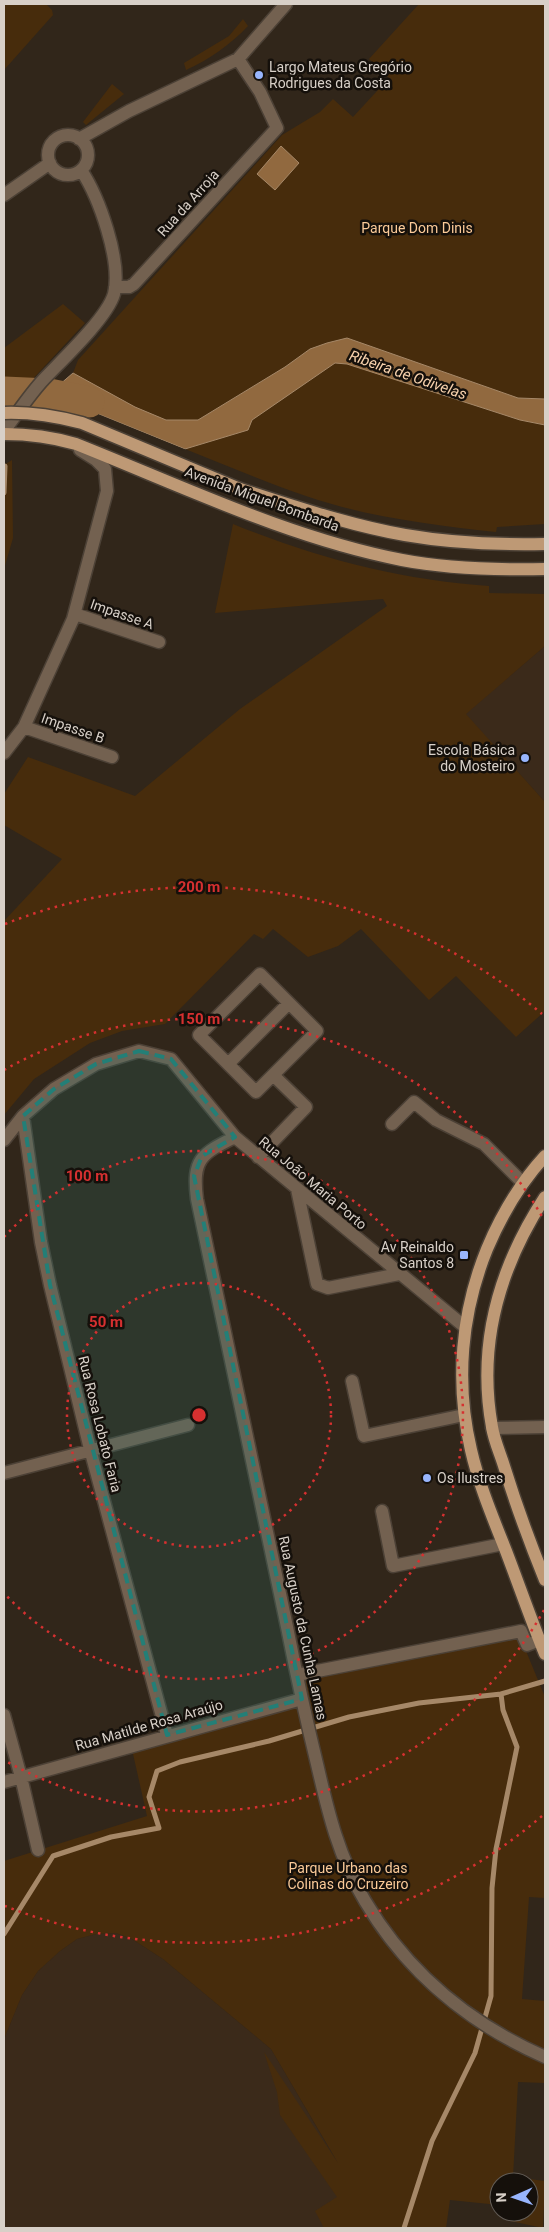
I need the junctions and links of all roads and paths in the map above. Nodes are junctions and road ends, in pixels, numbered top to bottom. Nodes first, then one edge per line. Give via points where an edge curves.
1 (286, 4) edge
2 (238, 59) junction
3 (79, 139) junction
4 (50, 164) junction
5 (81, 170) junction
6 (4, 195) edge
7 (115, 287) junction
8 (4, 413) edge
9 (4, 433) edge
10 (4, 440) edge
11 (545, 544) edge
12 (545, 569) edge
13 (75, 614) junction
14 (159, 642) dead end
15 (24, 727) junction
16 (4, 753) edge
17 (112, 758) dead end
18 (289, 1003) junction
19 (228, 1064) junction
20 (273, 1075) junction
21 (23, 1116) junction
22 (392, 1124) dead end
23 (235, 1137) junction
24 (4, 1140) edge
25 (545, 1156) edge
26 (258, 1157) junction
27 (523, 1183) junction
28 (298, 1190) junction
29 (545, 1197) edge
30 (399, 1274) junction
31 (465, 1327) junction
32 (352, 1381) dead end
33 (464, 1415) junction
34 (188, 1425) dead end
35 (545, 1427) edge
36 (492, 1428) junction
37 (90, 1449) junction
38 (4, 1473) edge
39 (382, 1511) dead end
40 (503, 1544) junction
41 (545, 1580) edge
42 (542, 1647) edge
43 (297, 1675) junction
44 (302, 1699) junction
45 (4, 1716) edge
46 (167, 1735) junction
47 (21, 1777) junction
48 (4, 1782) edge
49 (38, 1850) dead end
50 (545, 2057) edge

1 - 2 street
2 - 3 street via 128,110
2 - 7 street, Rua da Arroja via 260,92 277,128 134,284
3 - 4 street via 64,136 55,140 49,148
3 - 5 street via 87,151
4 - 5 street via 61,174
4 - 6 street
5 - 7 street via 103,214 115,268
7 - 9 street via 103,314 44,379
8 - 11 main road, Avenida Miguel Bombarda, bridge via 25,412 82,423 240,489 322,515 405,535 488,545
9 - 12 main road, Avenida Miguel Bombarda via 52,437 76,444 316,537 402,560 488,570
10 - 13 street via 58,443 84,451 105,469 107,491
13 - 14 street, Impasse A
13 - 15 street
15 - 16 street
15 - 17 street, Impasse B
18 - 19 street
18 - 19 street via 260,974 199,1035
18 - 20 street via 317,1032
19 - 20 street via 256,1092
20 - 26 street via 306,1107
21 - 23 street, Rua João Maria Porto via 54,1089 96,1064 139,1052 171,1060
21 - 24 street, Rua João Maria Porto
21 - 37 street, Rua Rosa Lobato Faria via 41,1242
22 - 27 street via 414,1102 436,1120 484,1144
23 - 26 street, Rua João Maria Porto
23 - 43 street, Rua Augusto da Cunha Lamas via 202,1156 194,1176
25 - 27 main road
26 - 28 street, Rua João Maria Porto
27 - 31 main road via 492,1237 481,1264
28 - 30 street, Rua João Maria Porto
28 - 30 street via 317,1284 328,1288
29 - 36 main road via 515,1249 489,1332
30 - 31 street, Rua João Maria Porto
31 - 33 main road
32 - 33 street via 364,1436
33 - 40 main road via 471,1451
34 - 37 street
35 - 36 street
36 - 41 main road via 517,1509
37 - 38 street
37 - 46 street, Rua Rosa Lobato Faria
39 - 40 street via 393,1566
40 - 42 main road
42 - 43 street via 527,1645 521,1631
43 - 44 street, Rua Augusto da Cunha Lamas
44 - 46 street, Rua Matilde Rosa Araújo
44 - 50 street, Rua Augusto da Cunha Lamas via 337,1842 364,1900 389,1938 417,1970 462,2011
45 - 47 street
46 - 47 street, Rua Matilde Rosa Araújo
47 - 48 street, Rua Matilde Rosa Araújo
47 - 49 street

